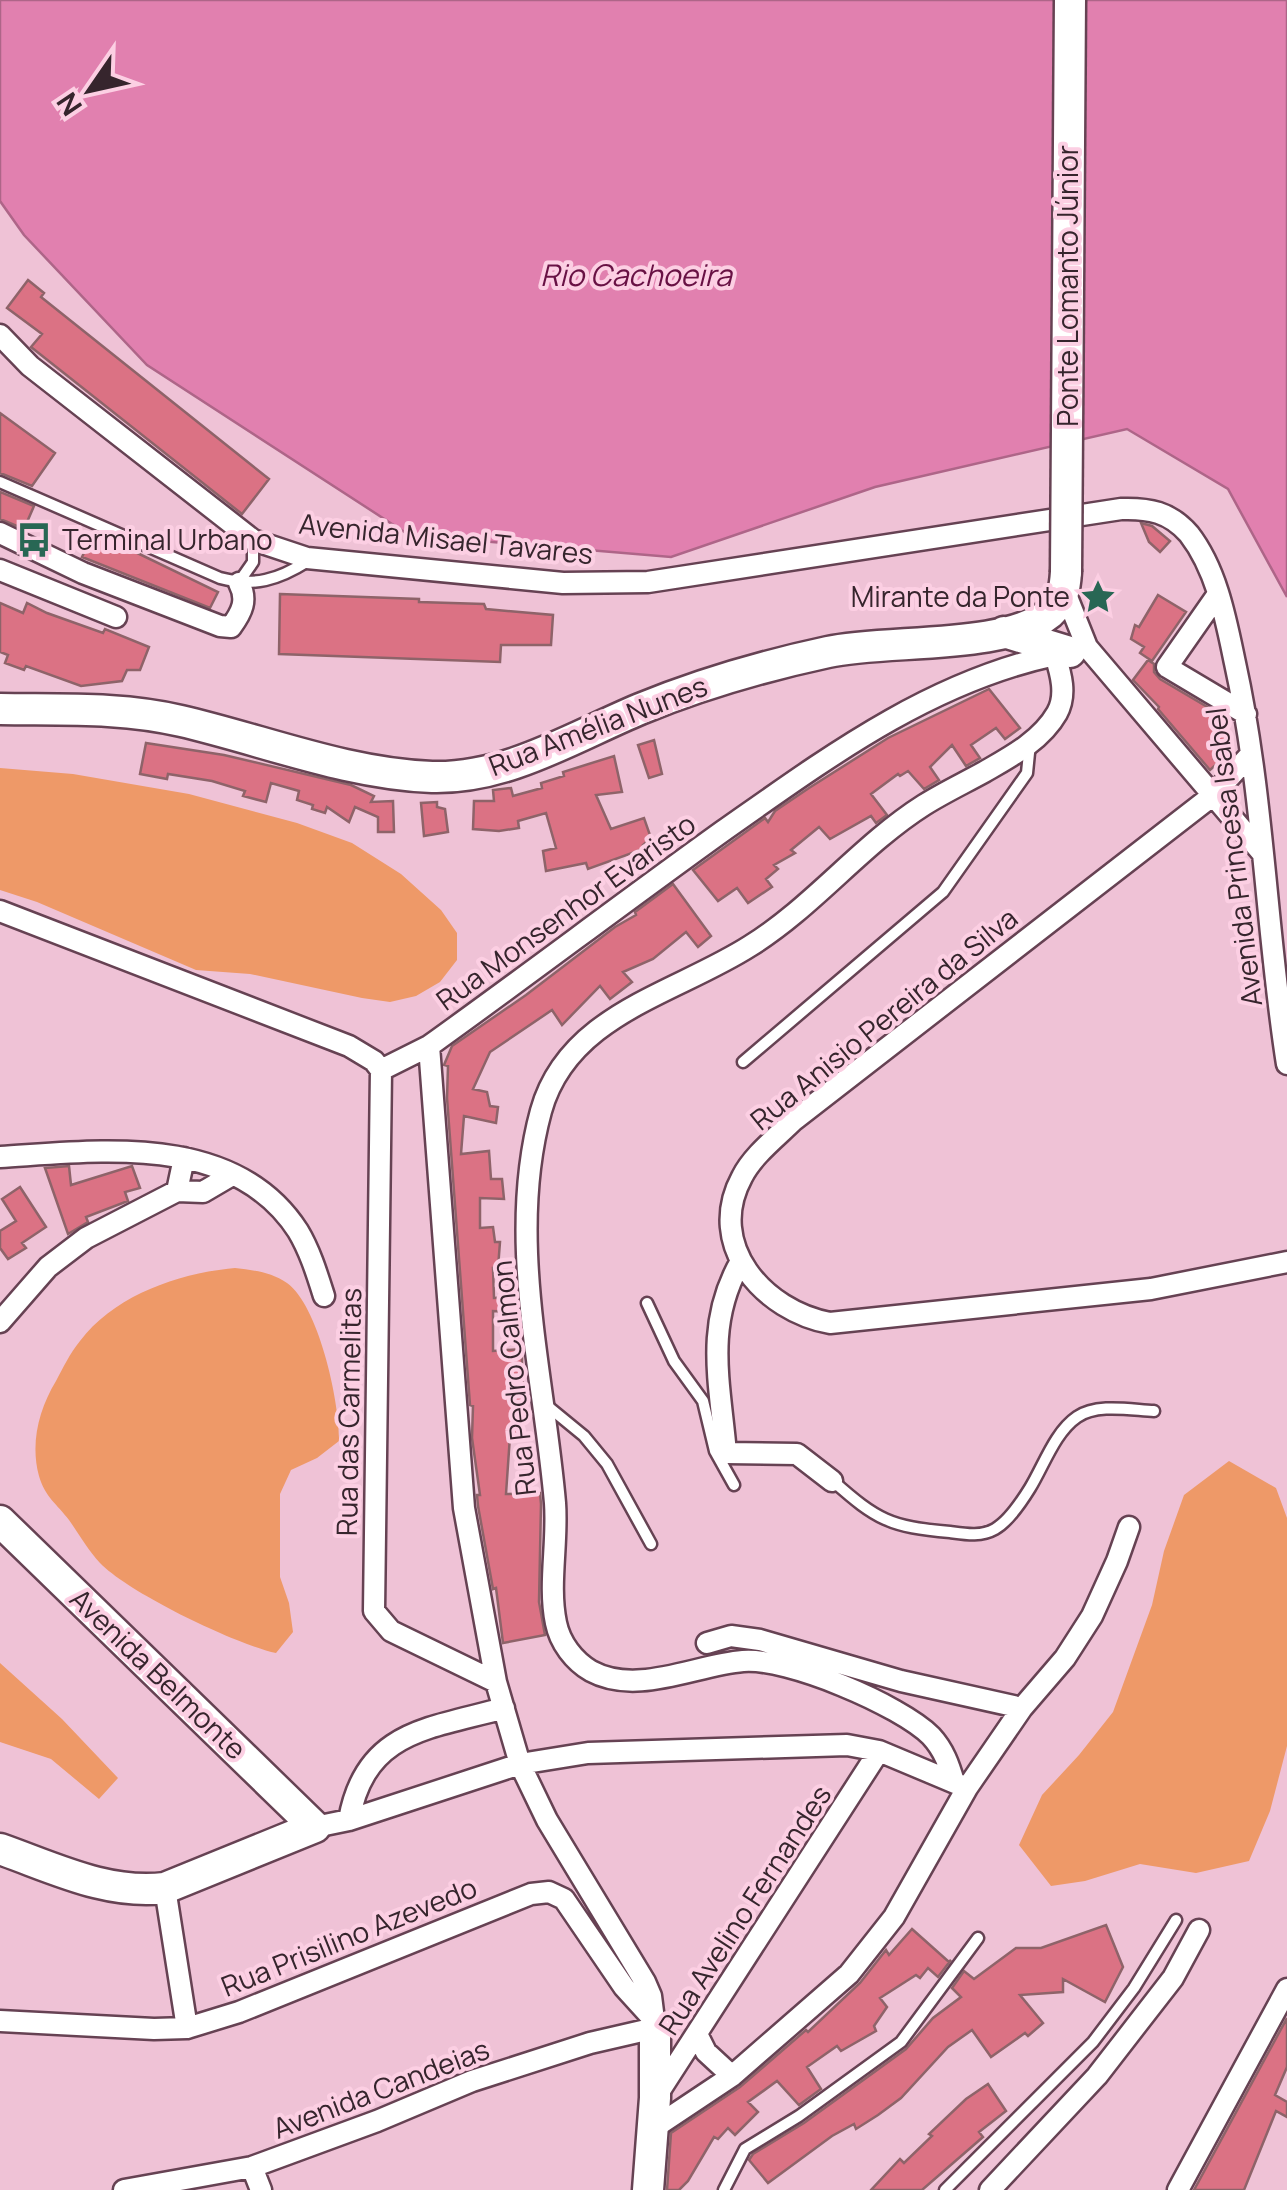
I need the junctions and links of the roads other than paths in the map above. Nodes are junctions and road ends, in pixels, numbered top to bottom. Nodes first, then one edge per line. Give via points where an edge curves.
1 (1070, 0) edge
2 (0, 335) edge
3 (0, 482) edge
4 (0, 532) edge
5 (1188, 533) joint
6 (253, 540) junction
7 (313, 559) junction
8 (0, 570) edge
9 (1065, 582) junction
10 (238, 583) junction
11 (1218, 594) junction
12 (116, 617) dead end
13 (1004, 632) junction
14 (1071, 652) junction
15 (0, 710) edge
16 (1246, 714) junction
17 (1030, 742) junction
18 (1251, 754) junction
19 (1219, 790) junction
20 (1260, 826) junction
21 (1263, 854) junction
22 (0, 911) edge
23 (430, 1046) junction
24 (743, 1062) dead end
25 (1287, 1064) edge
26 (381, 1070) junction
27 (0, 1157) edge
28 (184, 1158) junction
29 (232, 1175) junction
30 (177, 1192) junction
31 (741, 1261) junction
32 (1287, 1262) edge
33 (324, 1296) dead end
34 (648, 1303) dead end
35 (0, 1322) edge
36 (540, 1401) junction
37 (1154, 1411) dead end
38 (832, 1480) joint
39 (734, 1485) dead end
40 (0, 1521) edge
41 (1128, 1527) dead end
42 (651, 1544) dead end
43 (708, 1643) dead end
44 (496, 1682) junction
45 (504, 1708) junction
46 (1022, 1708) junction
47 (879, 1751) junction
48 (520, 1764) junction
49 (960, 1785) junction
50 (348, 1820) junction
51 (315, 1827) junction
52 (0, 1850) edge
53 (165, 1888) junction
54 (1176, 1920) dead end
55 (1200, 1930) dead end
56 (978, 1938) dead end
57 (1287, 1990) edge
58 (0, 2020) edge
59 (655, 2024) junction
60 (188, 2028) junction
61 (698, 2036) junction
62 (732, 2076) junction
63 (654, 2113) junction
64 (252, 2168) junction
65 (208, 2183) edge
66 (124, 2190) edge
67 (261, 2190) edge
68 (648, 2190) edge
69 (724, 2190) edge
70 (945, 2190) edge
71 (990, 2190) edge
72 (1178, 2190) edge

1 - 9 main road, Ponte Lomanto Júnior, bridge
2 - 6 street, Avenida Misael Tavares via 30,366
3 - 10 lane
4 - 10 street via 220,626 231,627 240,615
5 - 7 street, Avenida Misael Tavares via 1148,508 1121,509 648,582 563,583
5 - 11 street, Avenida Princesa Isabel
6 - 7 street, Avenida Misael Tavares
6 - 10 lane via 253,562
7 - 10 lane via 288,574
8 - 12 street
9 - 13 main road, Rua Amélia Nunes via 1050,612
9 - 14 street
11 - 16 street, Avenida Princesa Isabel
11 - 16 street via 1166,667
13 - 14 main road
13 - 15 main road, Rua Amélia Nunes via 834,650 771,664 710,682 523,761 448,776 350,765 121,710
14 - 17 street, Rua Pedro Calmon via 1061,672 1057,713
14 - 19 street
14 - 23 street, Rua Monsenhor Evaristo via 953,687 836,750
16 - 18 street, Avenida Princesa Isabel
17 - 24 lane via 1026,773 942,892
17 - 36 street, Rua Pedro Calmon via 921,806 758,941 644,1000 561,1064 549,1083 528,1164
18 - 19 street, Rua Anisio Pereira da Silva
18 - 20 street, Avenida Princesa Isabel
19 - 20 street
19 - 21 street
19 - 31 street, Rua Anisio Pereira da Silva via 794,1120 737,1189 732,1233
20 - 21 street, Avenida Princesa Isabel
21 - 25 street, Avenida Princesa Isabel
22 - 26 street via 348,1046
23 - 26 street
23 - 44 street, Rua Monsenhor Evaristo via 464,1508
26 - 44 street, Rua das Carmelitas via 374,1611 391,1631
27 - 28 street via 128,1150
28 - 29 street
28 - 30 street
29 - 30 street via 203,1192
29 - 33 street via 277,1204 298,1232
30 - 35 street via 86,1238 48,1267
31 - 32 street, Rua Anisio Pereira da Silva via 780,1306 830,1323 1151,1289
31 - 38 street via 716,1328 726,1453 797,1454
34 - 39 lane via 674,1361 703,1401 715,1451
36 - 42 lane via 584,1436 606,1464
36 - 49 street, Rua Pedro Calmon via 555,1504 557,1626 571,1655 591,1671 634,1680 744,1661 786,1666 912,1720 942,1749
37 - 38 lane via 1079,1416 1010,1515 981,1534 891,1524
40 - 51 main road, Avenida Belmonte
41 - 46 street via 1092,1616
43 - 46 street via 738,1636 760,1640
44 - 45 street, Rua Monsenhor Evaristo
45 - 48 street, Rua Monsenhor Evaristo
45 - 50 street via 408,1735 380,1752 362,1774
46 - 49 street
47 - 48 street, Rua Avelino Fernandes via 847,1744 679,1748
47 - 49 street, Rua Avelino Fernandes
47 - 61 street, Rua Avelino Fernandes
48 - 50 street, Rua Avelino Fernandes
48 - 59 street, Rua Monsenhor Evaristo via 645,1982
49 - 62 street via 894,1917 850,1974
50 - 51 street, Rua Avelino Fernandes
51 - 53 main road
52 - 53 main road via 104,1886
53 - 60 street
54 - 70 lane via 1093,2042
55 - 71 street via 1173,1978 1097,2076
56 - 69 lane via 902,2042 745,2149
57 - 72 street
58 - 60 street, Rua Prisilino Azevedo
59 - 60 street, Rua Prisilino Azevedo via 564,1900 537,1892
59 - 63 main road
59 - 64 street, Avenida Candeias via 472,2082
61 - 62 street
61 - 63 street, Rua Avelino Fernandes
62 - 63 street
63 - 68 main road
64 - 65 street, Avenida Candeias
64 - 67 street
65 - 66 street, Avenida Candeias

